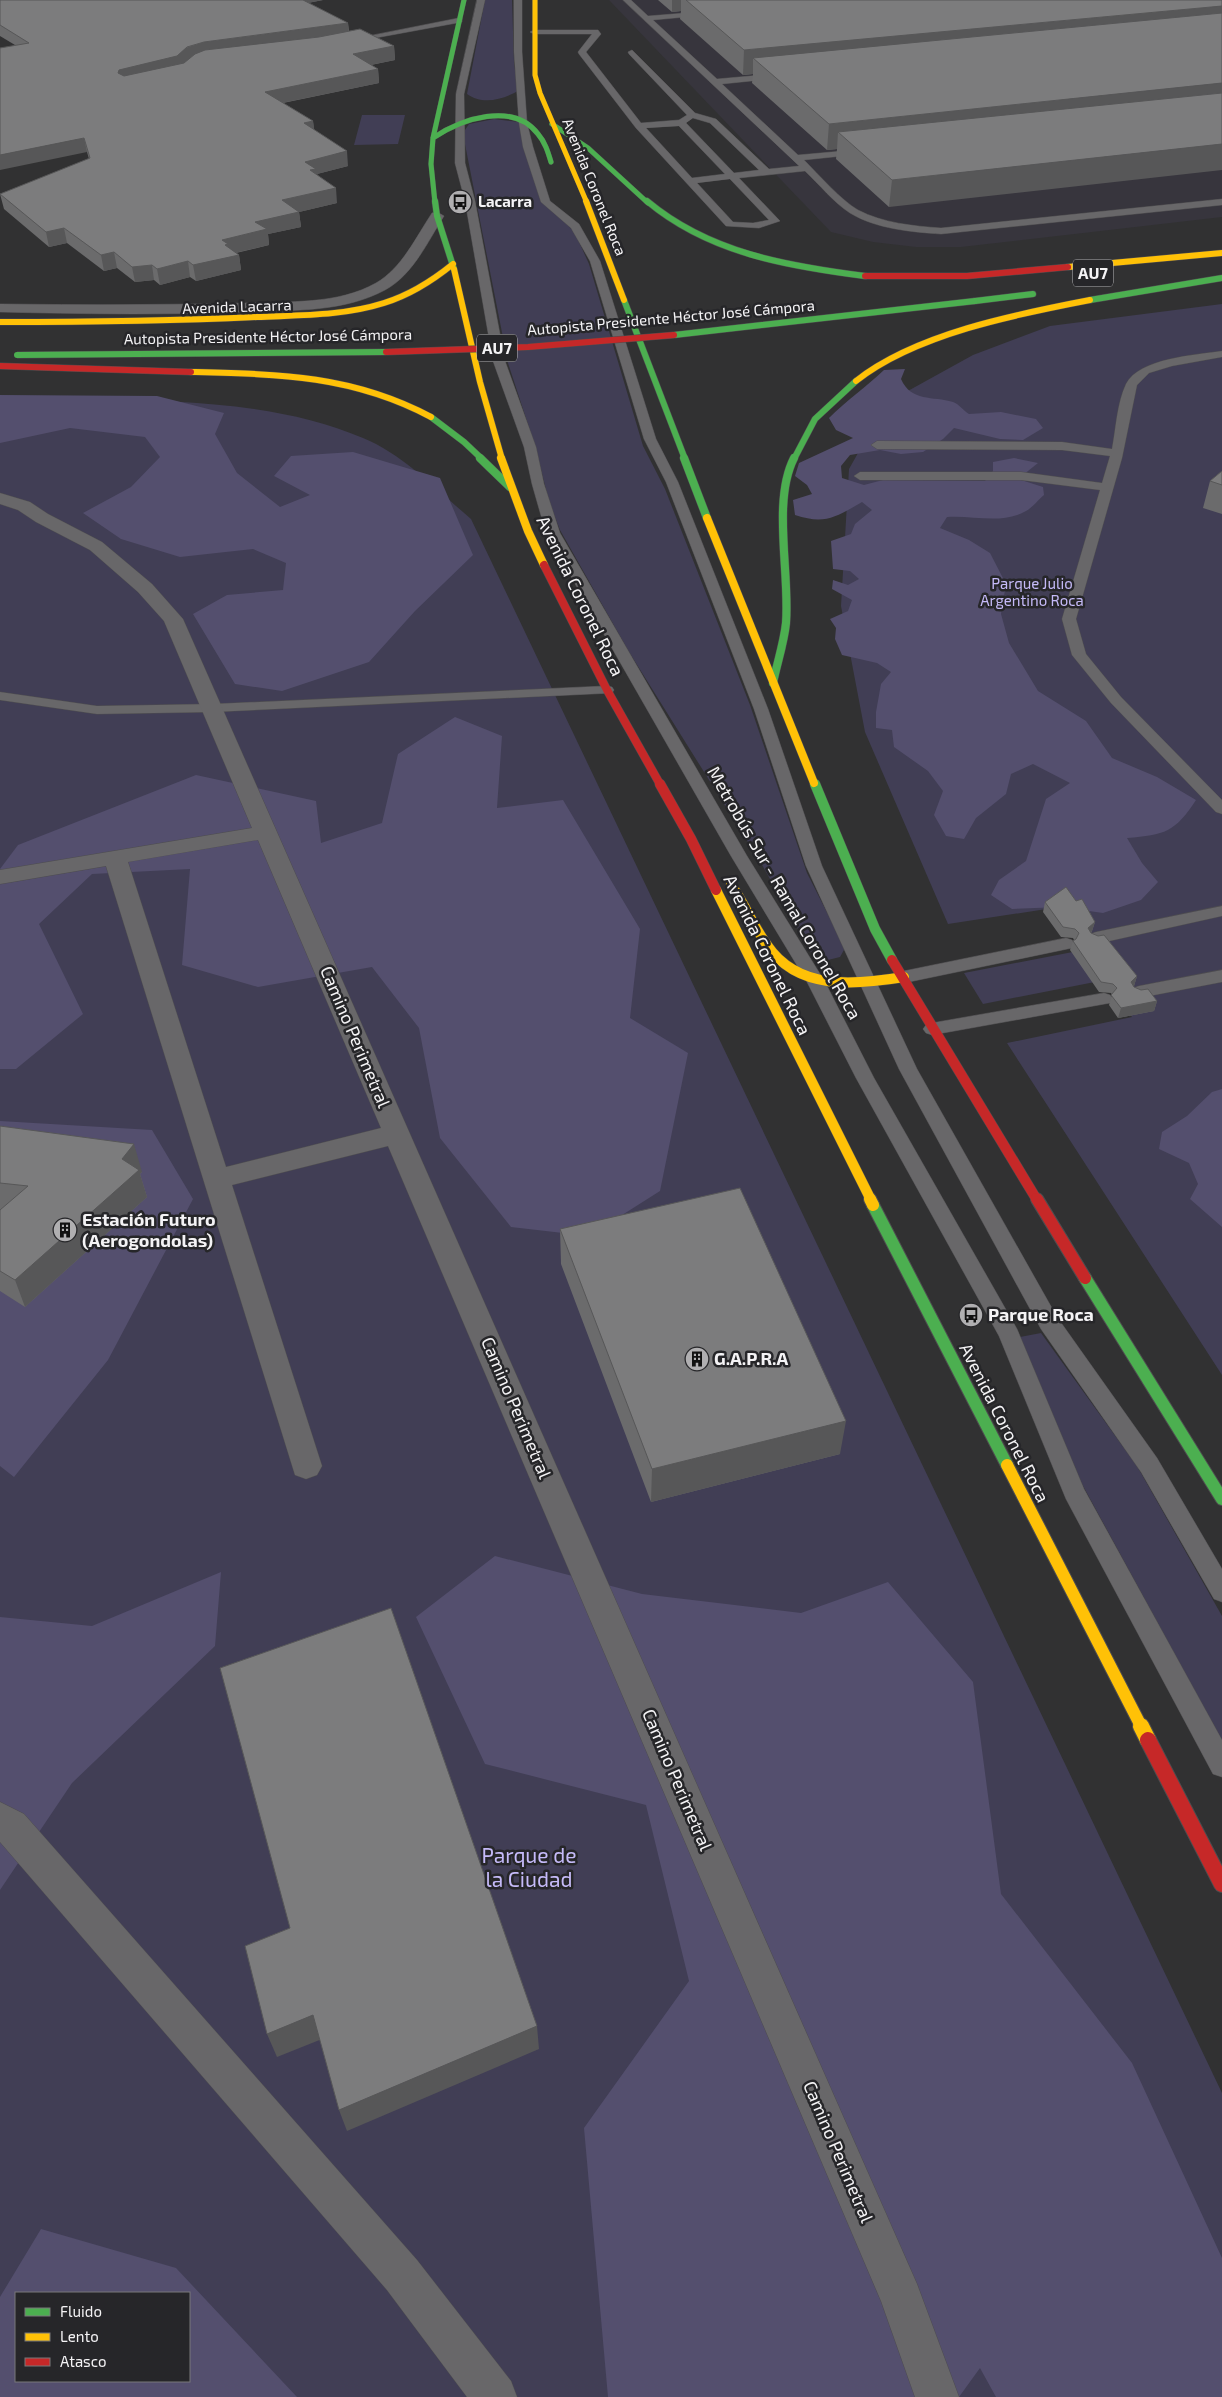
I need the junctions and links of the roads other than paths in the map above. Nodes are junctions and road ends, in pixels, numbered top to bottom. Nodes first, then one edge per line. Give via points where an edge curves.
1 (464, 0) edge
2 (481, 0) edge
3 (518, 0) edge
4 (535, 0) edge
5 (628, 0) edge
6 (715, 12) edge
7 (647, 18) junction
8 (459, 20) junction
9 (534, 32) junction
10 (338, 42) edge
11 (632, 52) dead end
12 (794, 74) edge
13 (714, 82) junction
14 (540, 93) junction
15 (443, 95) junction
16 (517, 101) junction
17 (465, 102) junction
18 (692, 116) junction
19 (459, 122) junction
20 (523, 123) junction
21 (681, 123) junction
22 (552, 124) junction
23 (639, 126) junction
24 (433, 138) junction
25 (875, 150) edge
26 (796, 158) junction
27 (806, 168) junction
28 (766, 172) junction
29 (556, 173) dead end
30 (732, 176) junction
31 (689, 181) junction
32 (1222, 202) edge
33 (575, 207) dead end
34 (591, 213) junction
35 (437, 216) junction
36 (1222, 255) edge
37 (452, 264) junction
38 (1222, 271) edge
39 (1222, 278) edge
40 (1113, 284) dead end
41 (983, 286) dead end
42 (1044, 292) dead end
43 (0, 308) edge
44 (0, 322) edge
45 (646, 322) dead end
46 (600, 326) dead end
47 (504, 332) dead end
48 (456, 334) dead end
49 (0, 354) edge
50 (1222, 354) edge
51 (0, 366) edge
52 (877, 445) dead end
53 (1117, 453) junction
54 (860, 476) dead end
55 (510, 487) junction
56 (1107, 487) junction
57 (0, 498) edge
58 (773, 683) junction
59 (608, 690) junction
60 (0, 696) edge
61 (213, 708) junction
62 (1222, 809) edge
63 (267, 832) junction
64 (691, 839) junction
65 (115, 858) junction
66 (0, 877) edge
67 (1222, 911) edge
68 (1096, 938) edge
69 (1066, 944) dead end
70 (1222, 976) edge
71 (904, 977) junction
72 (816, 982) junction
73 (869, 983) junction
74 (1139, 992) edge
75 (1104, 999) dead end
76 (932, 1029) junction
77 (397, 1134) junction
78 (216, 1179) junction
79 (306, 1466) dead end
80 (1222, 1500) edge
81 (1222, 1591) edge
82 (1222, 1765) edge
83 (0, 1820) edge
84 (1222, 1884) edge
85 (495, 2397) edge
86 (938, 2397) edge

1 - 8 main road, Avenida Coronel Roca
2 - 17 lane, Metrobús Sur - Ramal Coronel Roca
3 - 16 lane, Metrobús Sur - Ramal Coronel Roca
4 - 9 main road, Avenida Coronel Roca
5 - 7 lane
6 - 7 lane
7 - 13 lane
8 - 10 lane
8 - 15 main road, Avenida Coronel Roca
9 - 14 main road, Avenida Coronel Roca
9 - 23 lane via 596,32 582,52
11 - 18 lane
12 - 13 lane
13 - 26 lane
14 - 16 main road
14 - 22 main road, Avenida Coronel Roca
15 - 17 main road
15 - 24 main road, Avenida Coronel Roca
16 - 20 lane, Metrobús Sur - Ramal Coronel Roca
17 - 19 lane, Metrobús Sur - Ramal Coronel Roca
18 - 21 lane
18 - 28 lane via 713,121
19 - 20 main road via 488,118
19 - 24 main road
19 - 72 lane, Metrobús Sur - Ramal Coronel Roca via 460,163 499,361 530,447 553,534 739,856
20 - 29 main road via 536,130
20 - 73 lane, Metrobús Sur - Ramal Coronel Roca via 546,202 575,226 595,261 650,439 672,482 757,700 814,866
21 - 23 lane
21 - 30 lane
22 - 34 main road, Avenida Coronel Roca
22 - 36 main road via 591,150 665,216 684,228 735,252 807,269 864,276 966,276
23 - 31 lane
24 - 35 main road, Avenida Coronel Roca via 431,164
25 - 26 lane
26 - 27 lane
27 - 28 lane
27 - 32 lane via 853,211 875,222 913,229 977,229
28 - 30 lane
30 - 31 lane
30 - 31 lane via 775,221 742,227 730,224
33 - 34 main road
34 - 58 main road, Avenida Coronel Roca
35 - 37 main road, Avenida Coronel Roca
35 - 43 street, Avenida Lacarra via 395,276 380,287 334,300 268,307 201,309
36 - 41 main road, AU7
37 - 44 main road via 427,284 401,297 361,308 318,314 202,320
37 - 55 main road, Avenida Coronel Roca
38 - 40 main road, AU7
39 - 58 main road via 1016,312 946,334 882,363 824,408 801,438 788,471 784,495 787,624
42 - 49 main road, Autopista Presidente Héctor José Cámpora / AU7, bridge via 693,334 521,347 364,352
45 - 46 main road, Autopista Presidente Héctor José Cámpora
47 - 48 main road, Autopista Presidente Héctor José Cámpora / AU7
50 - 53 lane via 1145,371 1132,384
51 - 55 main road via 302,377 377,392 412,406 441,424 482,458
52 - 53 lane via 1062,446
53 - 56 lane
54 - 56 lane via 1021,476
55 - 59 main road, Avenida Coronel Roca via 531,540
56 - 62 lane via 1069,619 1079,655 1116,700
57 - 61 street, Camino Perimetral via 24,506 96,546 145,588 173,619
58 - 71 main road, Avenida Coronel Roca via 875,929
59 - 61 lane
59 - 64 main road, Avenida Coronel Roca
60 - 61 lane via 97,710
61 - 63 street, Camino Perimetral
63 - 65 street
63 - 77 street, Camino Perimetral
64 - 72 main road via 735,889 779,963
64 - 84 main road, Avenida Coronel Roca via 822,1106
65 - 66 street
65 - 78 street
67 - 68 lane
69 - 71 lane
70 - 74 lane
71 - 73 main road
71 - 76 main road, Avenida Coronel Roca
72 - 73 main road
72 - 82 lane, Metrobús Sur - Ramal Coronel Roca via 865,1078 1010,1335 1074,1492
73 - 81 lane, Metrobús Sur - Ramal Coronel Roca via 908,1069 1049,1323 1149,1465
75 - 76 lane
76 - 80 main road, Avenida Coronel Roca
77 - 78 street
77 - 86 street, Camino Perimetral via 902,2299
78 - 79 street
83 - 85 street via 11,1827 402,2275

